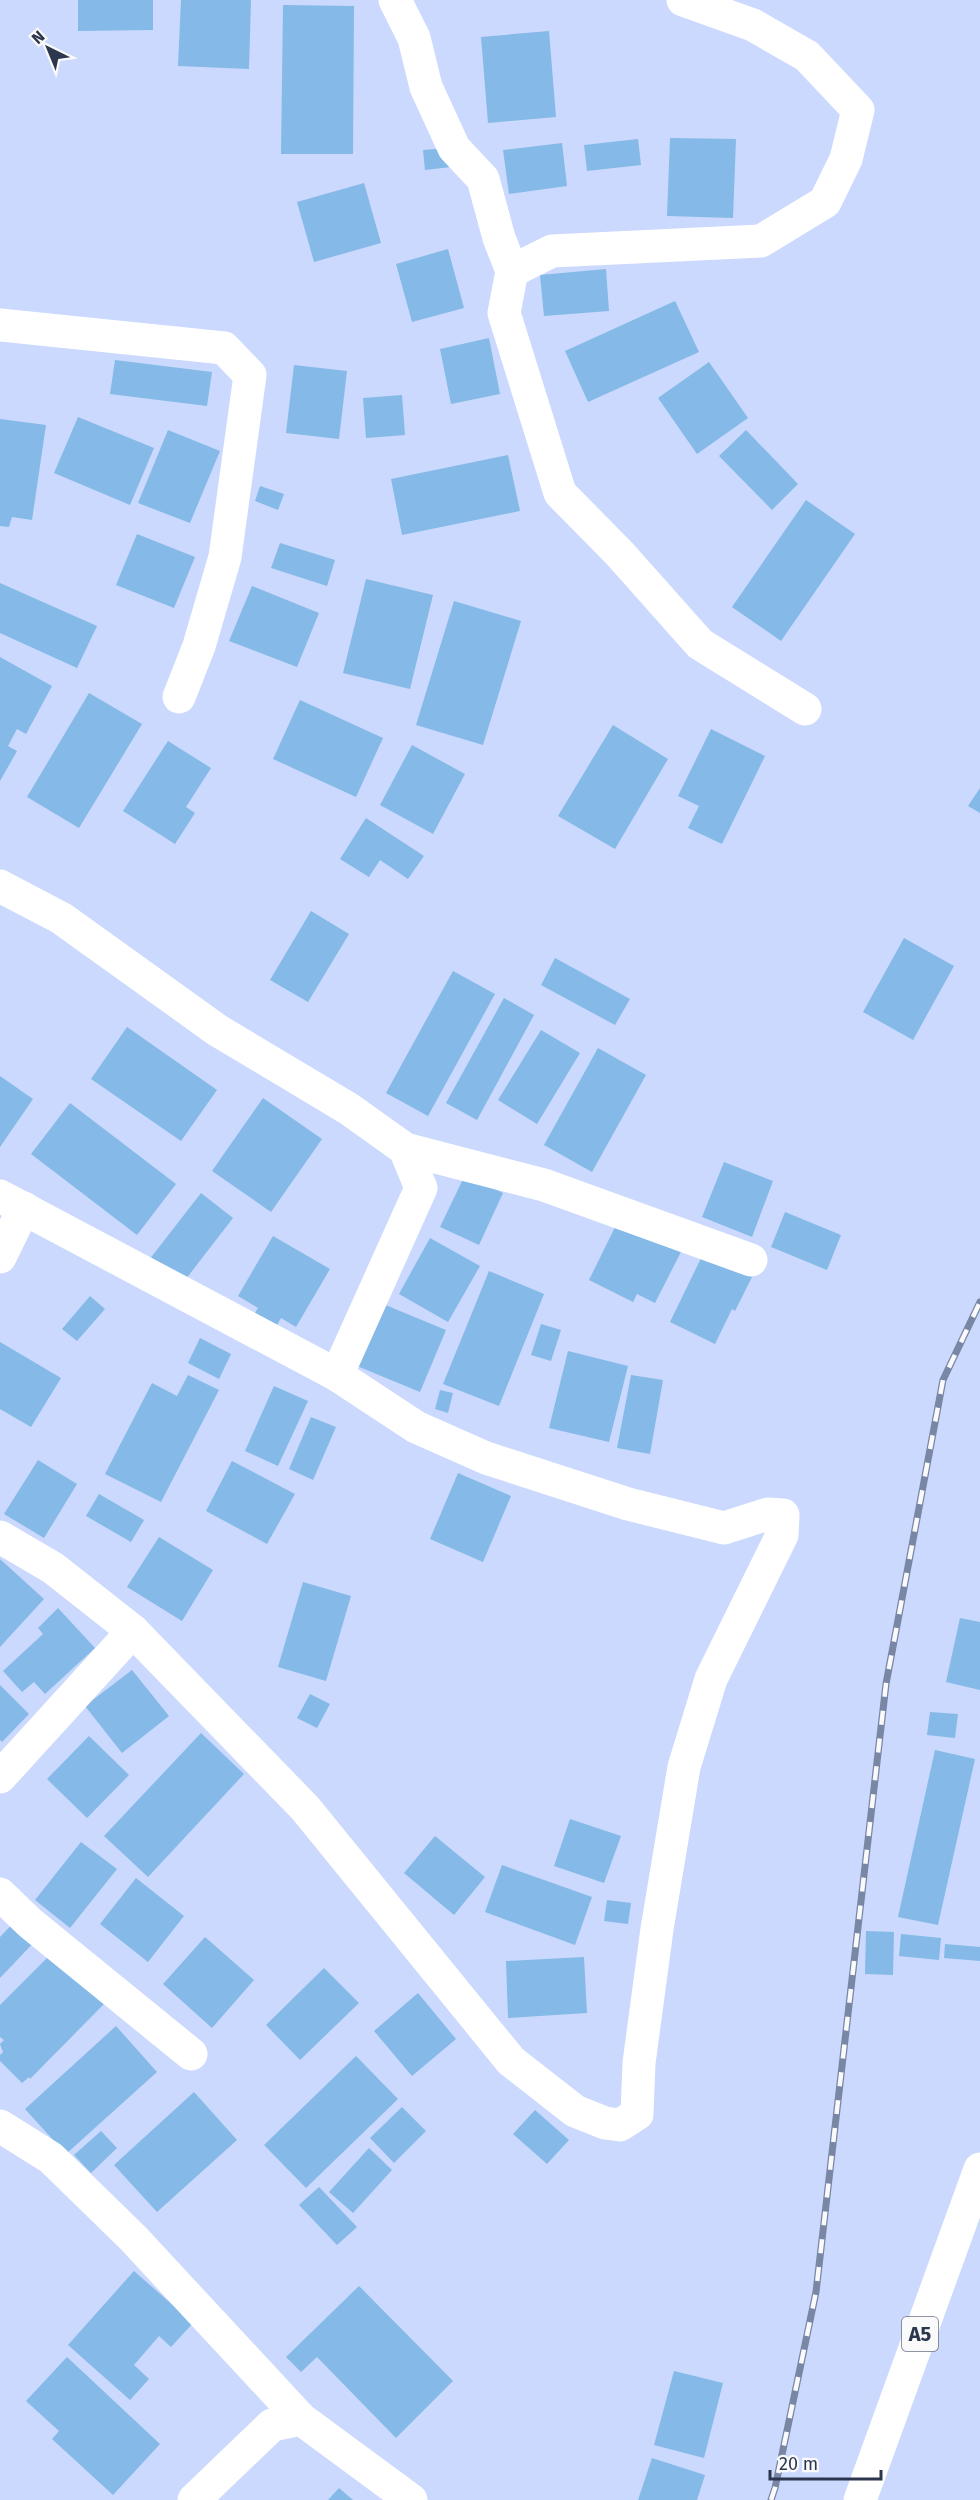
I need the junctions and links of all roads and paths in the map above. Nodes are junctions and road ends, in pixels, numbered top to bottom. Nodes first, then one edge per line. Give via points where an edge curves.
1 (394, 0) edge
2 (684, 0) edge
3 (512, 271) junction
4 (0, 325) edge
5 (178, 697) dead end
6 (805, 709) dead end
7 (0, 886) edge
8 (405, 1149) junction
9 (12, 1202) edge
10 (0, 1257) edge
11 (751, 1260) dead end
12 (337, 1375) junction
13 (0, 1537) edge
14 (133, 1631) junction
15 (0, 1777) edge
16 (0, 1894) edge
17 (191, 2054) dead end
18 (0, 2126) edge
19 (980, 2169) edge
20 (286, 2422) junction
21 (194, 2500) edge
22 (411, 2500) edge
23 (860, 2500) edge

1 - 3 main road via 414,38 426,87 454,148 483,179
2 - 3 main road via 753,25 807,56 858,110 846,159 825,202 761,242 552,251
3 - 6 main road via 504,313 560,493 700,644
4 - 5 main road via 224,348 250,375 225,557 199,646
7 - 8 main road via 61,918 217,1029 349,1109
8 - 11 main road via 544,1185
8 - 12 main road via 421,1188
9 - 10 main road
9 - 12 main road
12 - 14 main road via 416,1427 486,1458 628,1504 724,1528 768,1514 783,1515 782,1535 711,1678 684,1767 657,1929 639,2063 637,2114 620,2125 575,2112 511,2061 305,1808
13 - 14 main road via 53,1568
14 - 15 main road
16 - 17 main road
18 - 20 main road via 51,2158 133,2238 264,2379
19 - 23 main road, A5
20 - 21 main road
20 - 22 main road

